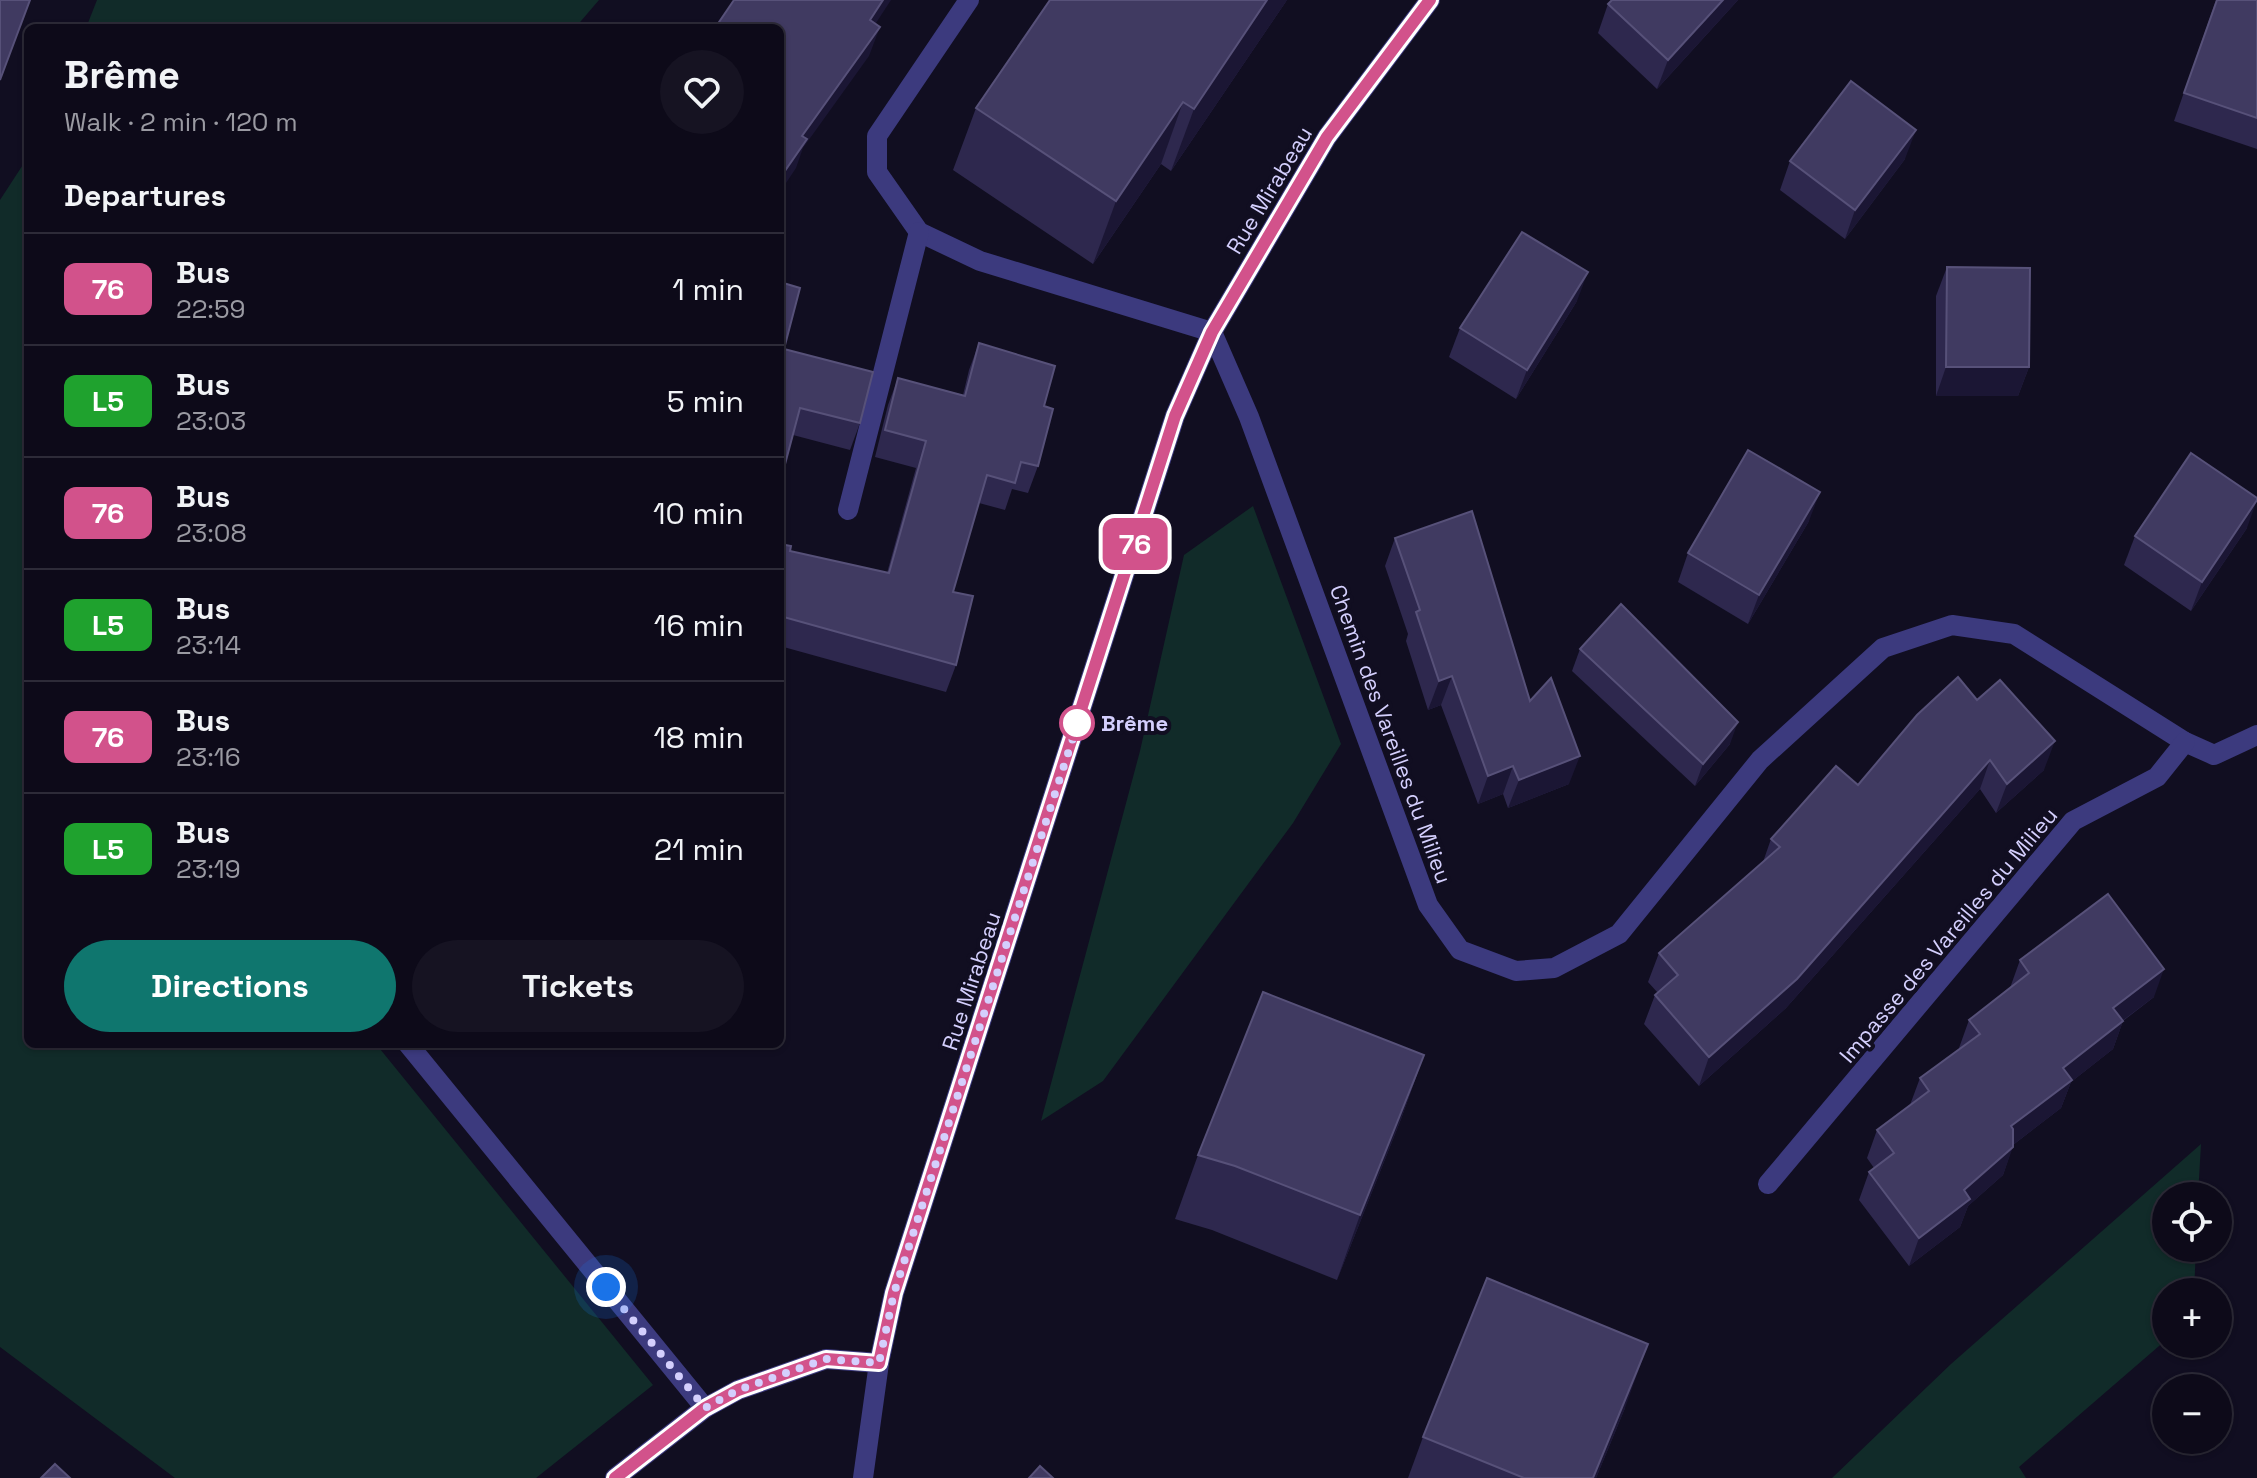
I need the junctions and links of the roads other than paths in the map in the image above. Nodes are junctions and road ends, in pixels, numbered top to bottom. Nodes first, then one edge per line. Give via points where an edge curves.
1 (969, 0) edge
2 (1430, 0) edge
3 (919, 232) junction
4 (1212, 332) junction
5 (848, 510) dead end
6 (2257, 735) edge
7 (2185, 742) junction
8 (411, 1048) edge
9 (1768, 1184) dead end
10 (879, 1363) junction
11 (705, 1408) junction
12 (615, 1478) edge
13 (863, 1478) edge

1 - 3 street via 877,136 877,172
2 - 4 street, Rue Mirabeau via 1327,137
3 - 4 street via 980,261
3 - 5 street
4 - 7 street, Chemin des Vareilles du Milieu via 1249,417 1428,905 1460,950 1516,971 1554,968 1619,934 1760,760 1883,648 1952,625 2014,634
4 - 10 street, Rue Mirabeau via 1175,416 894,1293
6 - 7 street, Chemin des Vareilles du Milieu via 2214,755
7 - 9 street, Impasse des Vareilles du Milieu via 2157,777 2073,821
8 - 11 street
10 - 11 street via 826,1359 738,1390
10 - 13 street, Rue Mirabeau
11 - 12 street

